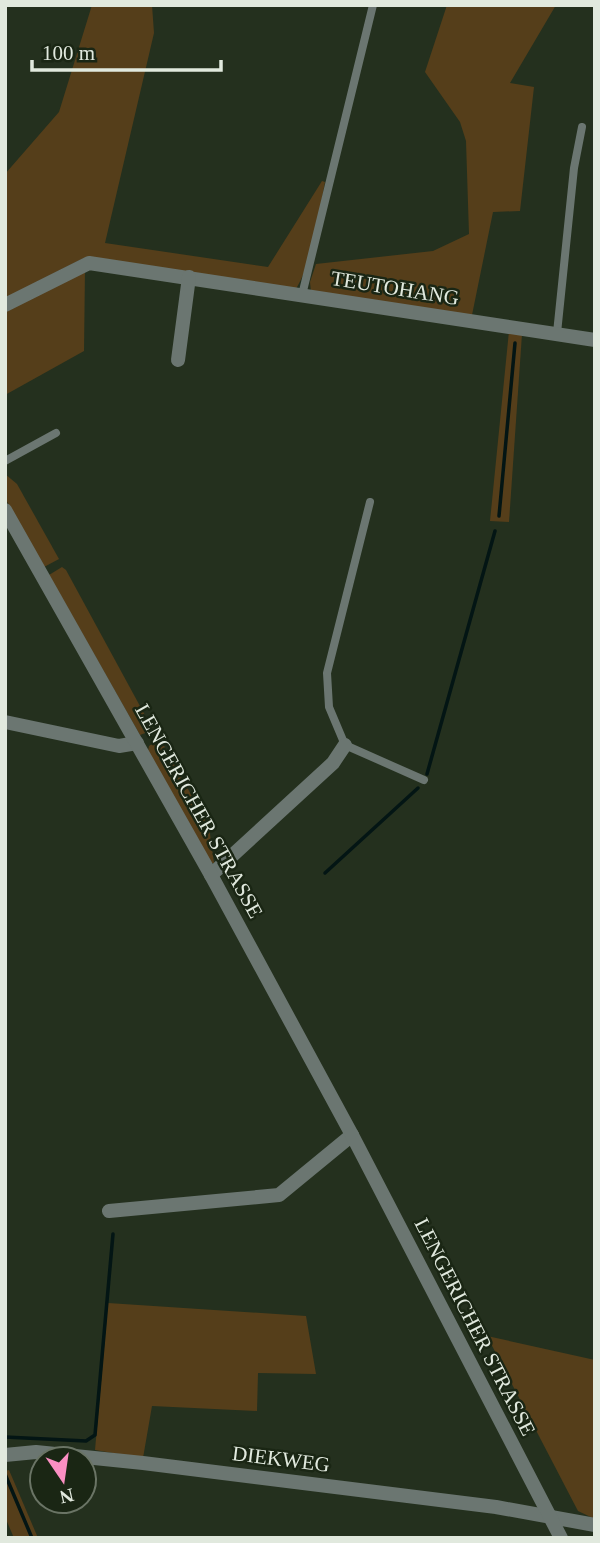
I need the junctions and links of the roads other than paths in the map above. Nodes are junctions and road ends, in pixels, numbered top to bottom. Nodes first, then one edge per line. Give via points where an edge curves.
1 (373, 5) edge
2 (582, 127) dead end
3 (189, 277) junction
4 (302, 295) junction
5 (5, 305) edge
6 (557, 333) junction
7 (595, 340) edge
8 (178, 360) dead end
9 (56, 433) dead end
10 (5, 461) edge
11 (370, 502) dead end
12 (5, 510) edge
13 (5, 722) edge
14 (137, 743) junction
15 (345, 745) junction
16 (424, 780) dead end
17 (211, 876) junction
18 (352, 1135) junction
19 (109, 1211) dead end
20 (5, 1455) edge
21 (550, 1518) junction
22 (595, 1525) edge
23 (561, 1538) edge

1 - 4 lane
2 - 6 lane
3 - 4 street, TEUTOHANG
3 - 5 street, TEUTOHANG via 85,263
3 - 8 street
4 - 6 street, TEUTOHANG
6 - 7 street, TEUTOHANG
9 - 10 lane
11 - 15 lane via 327,673 329,707
12 - 14 street, LENGERICHER STRASSE
13 - 14 street via 120,746
14 - 17 street, LENGERICHER STRASSE
15 - 16 lane
15 - 17 street via 333,763
17 - 18 street, LENGERICHER STRASSE
18 - 19 street via 279,1195
18 - 21 street, LENGERICHER STRASSE
20 - 21 street, DIEKWEG via 36,1452 116,1460 496,1507
21 - 22 street, DIEKWEG
21 - 23 street, LENGERICHER STRASSE

